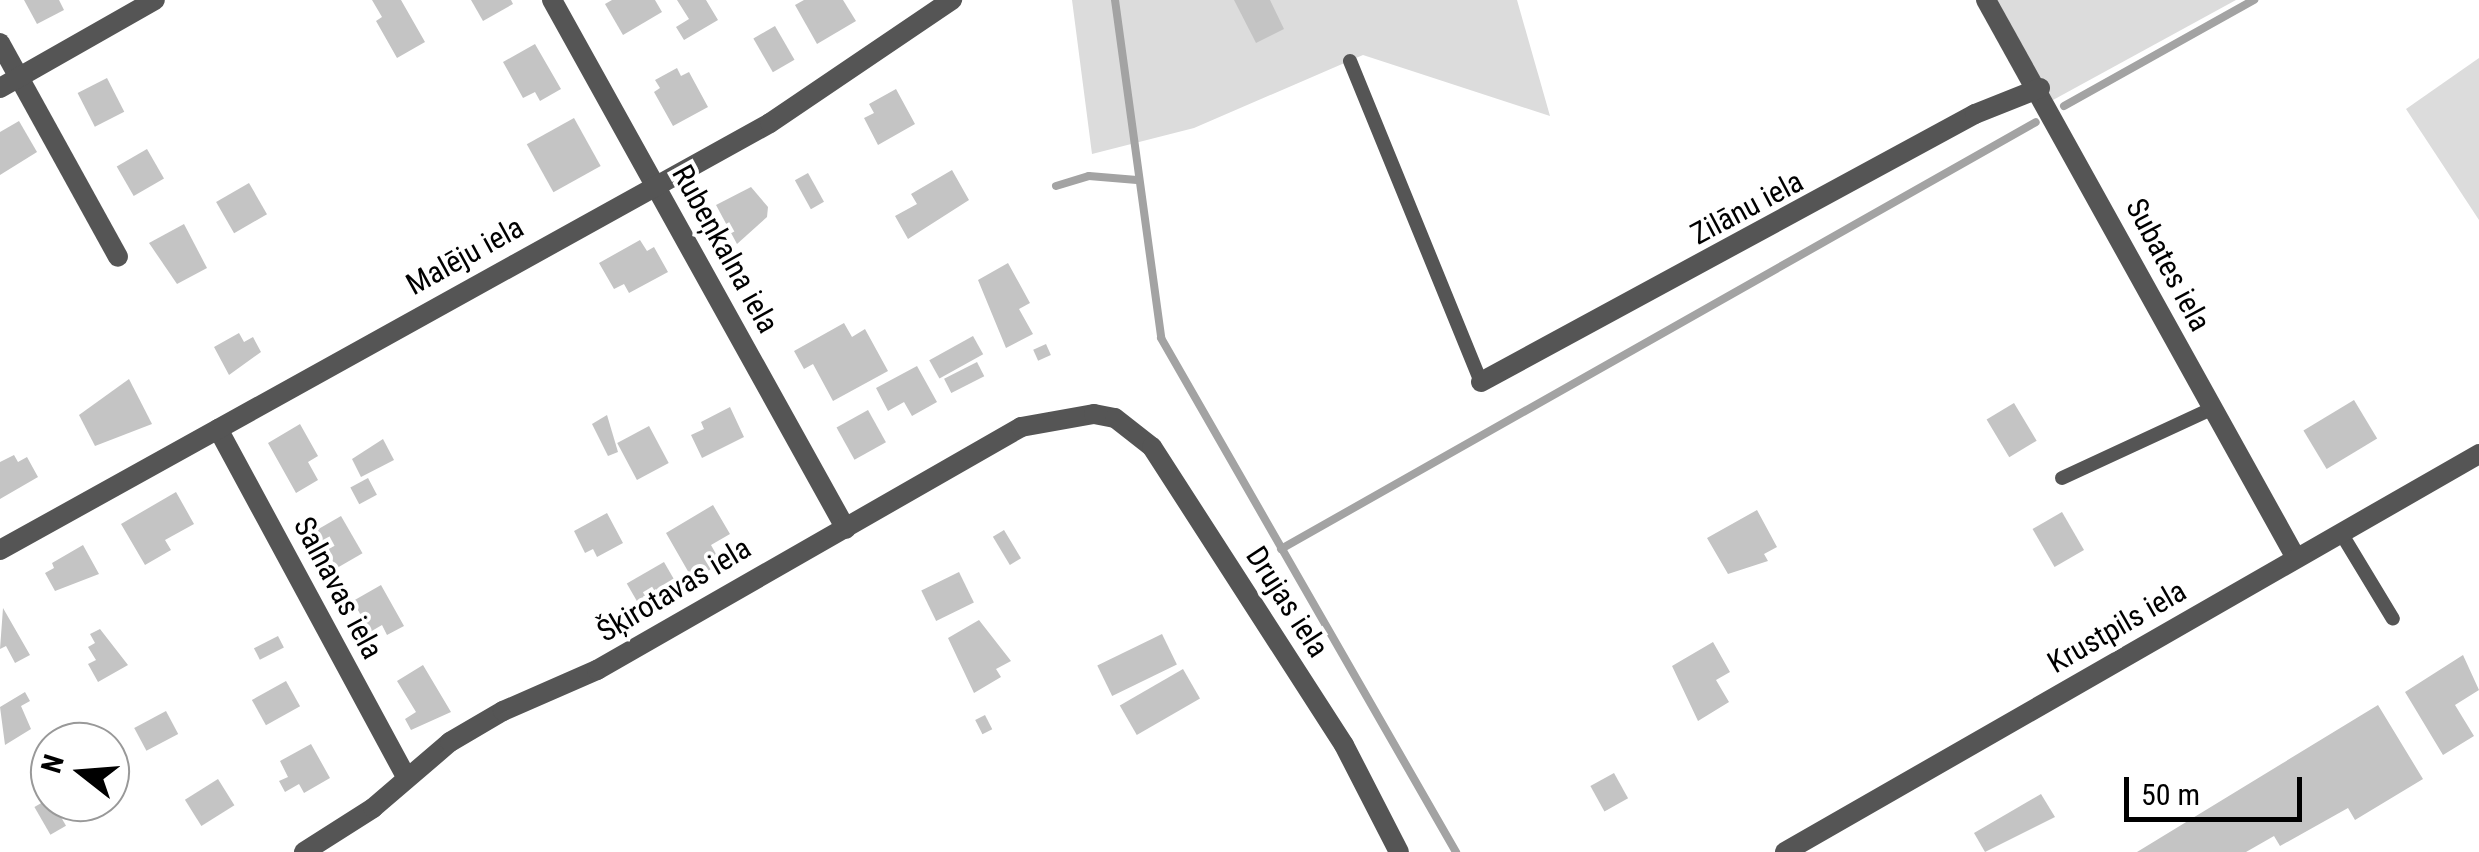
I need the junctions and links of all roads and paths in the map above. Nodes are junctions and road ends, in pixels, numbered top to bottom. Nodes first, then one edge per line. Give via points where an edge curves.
1 (155, 0) edge
2 (552, 0) edge
3 (952, 0) edge
4 (1986, 0) edge
5 (0, 43) edge
6 (1350, 61) dead end
7 (9, 83) edge
8 (2040, 88) junction
9 (654, 184) junction
10 (118, 256) dead end
11 (1482, 382) joint
12 (2211, 409) junction
13 (1094, 414) joint
14 (218, 428) junction
15 (2479, 454) edge
16 (2062, 478) dead end
17 (846, 528) junction
18 (2341, 532) junction
19 (0, 550) edge
20 (2296, 558) junction
21 (2393, 619) dead end
22 (406, 777) junction
23 (304, 852) edge
24 (1400, 852) edge
25 (1785, 852) edge

1 - 7 street
2 - 9 street, Rubeņkalna iela
3 - 9 street, Malēju iela via 851,73
4 - 8 street, Subates iela
5 - 7 street
6 - 11 lane
7 - 10 street
8 - 11 street, Zilānu iela via 1974,114
8 - 12 street, Subates iela
9 - 14 street, Malēju iela
9 - 17 street, Rubeņkalna iela
12 - 16 lane
12 - 20 street, Subates iela
13 - 17 street, Šķirotavas iela via 1021,427
13 - 24 street, Drujas iela via 1115,418 1152,447 1344,745
14 - 19 street, Malēju iela
14 - 22 street, Salnavas iela
15 - 18 street, Krustpils iela
17 - 22 street, Šķirotavas iela via 596,670 490,719
18 - 20 street, Krustpils iela
18 - 21 lane
20 - 25 street, Krustpils iela
22 - 23 street, Šķirotavas iela via 340,832

